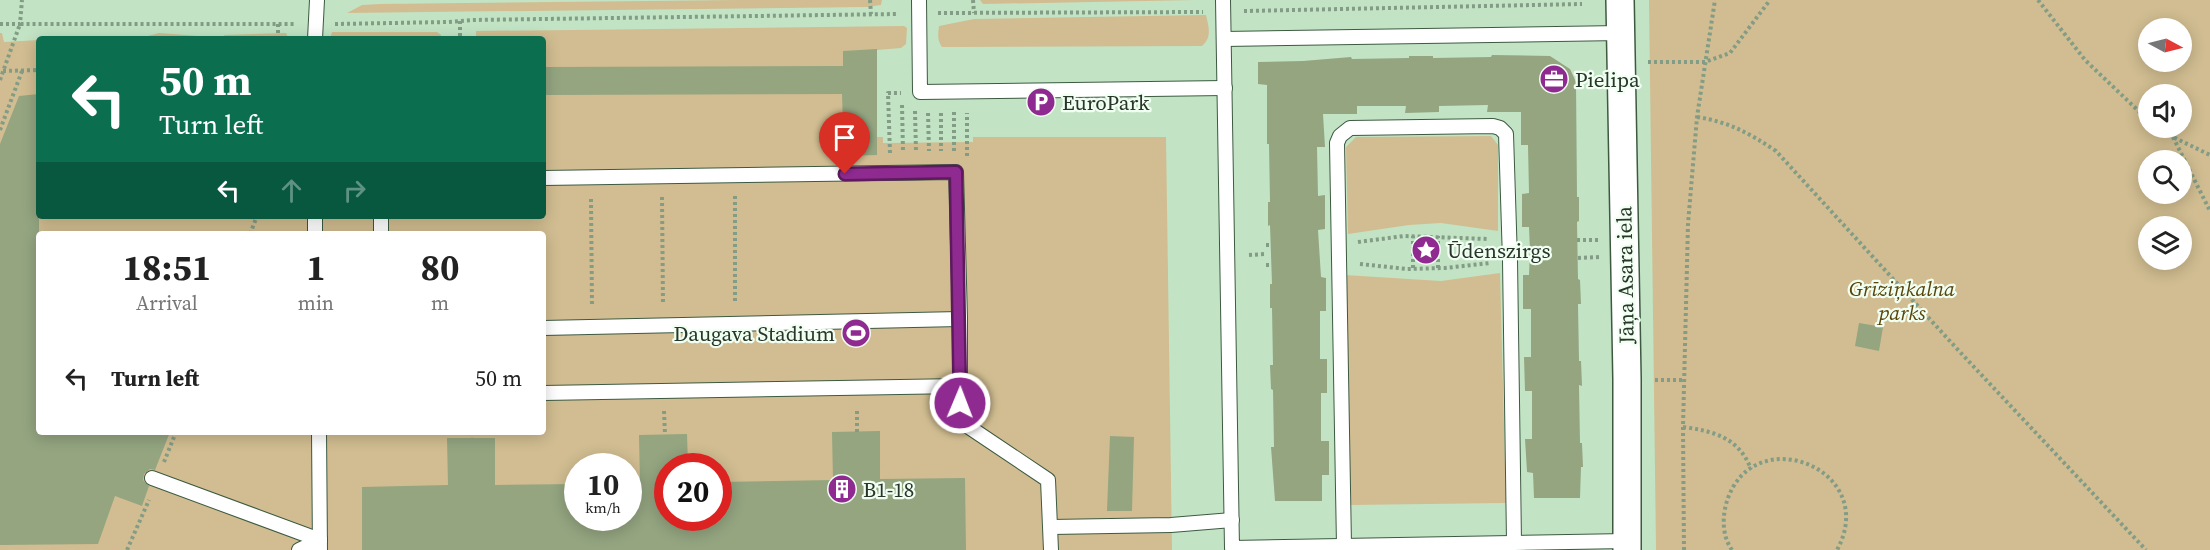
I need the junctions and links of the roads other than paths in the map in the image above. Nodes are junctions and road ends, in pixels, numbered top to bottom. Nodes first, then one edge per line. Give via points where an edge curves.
1 (317, 0) edge
2 (1620, 0) edge
3 (1223, 6) edge
4 (919, 7) edge
5 (1621, 33) junction
6 (315, 36) edge
7 (1224, 39) junction
8 (1225, 88) junction
9 (546, 178) edge
10 (960, 319) junction
11 (546, 328) edge
12 (961, 386) junction
13 (546, 393) edge
14 (319, 435) edge
15 (152, 478) dead end
16 (1232, 520) junction
17 (1051, 527) junction
18 (1514, 542) junction
19 (320, 545) edge
20 (1628, 545) edge
21 (1344, 546) junction
22 (299, 550) edge
23 (1051, 550) edge

1 - 6 lane
2 - 5 street, Jāņa Asara iela
3 - 7 lane
4 - 8 lane via 937,92
5 - 7 lane
5 - 20 street, Jāņa Asara iela
7 - 8 lane
8 - 16 lane
9 - 10 lane via 927,173
10 - 11 lane
10 - 12 lane
12 - 13 lane
12 - 17 lane via 960,420 1048,480
14 - 19 lane
15 - 19 lane
16 - 17 lane
16 - 21 lane via 1232,548
17 - 23 lane
18 - 20 lane
18 - 21 lane
18 - 21 lane via 1506,134 1493,126 1350,128 1337,143
19 - 22 lane

